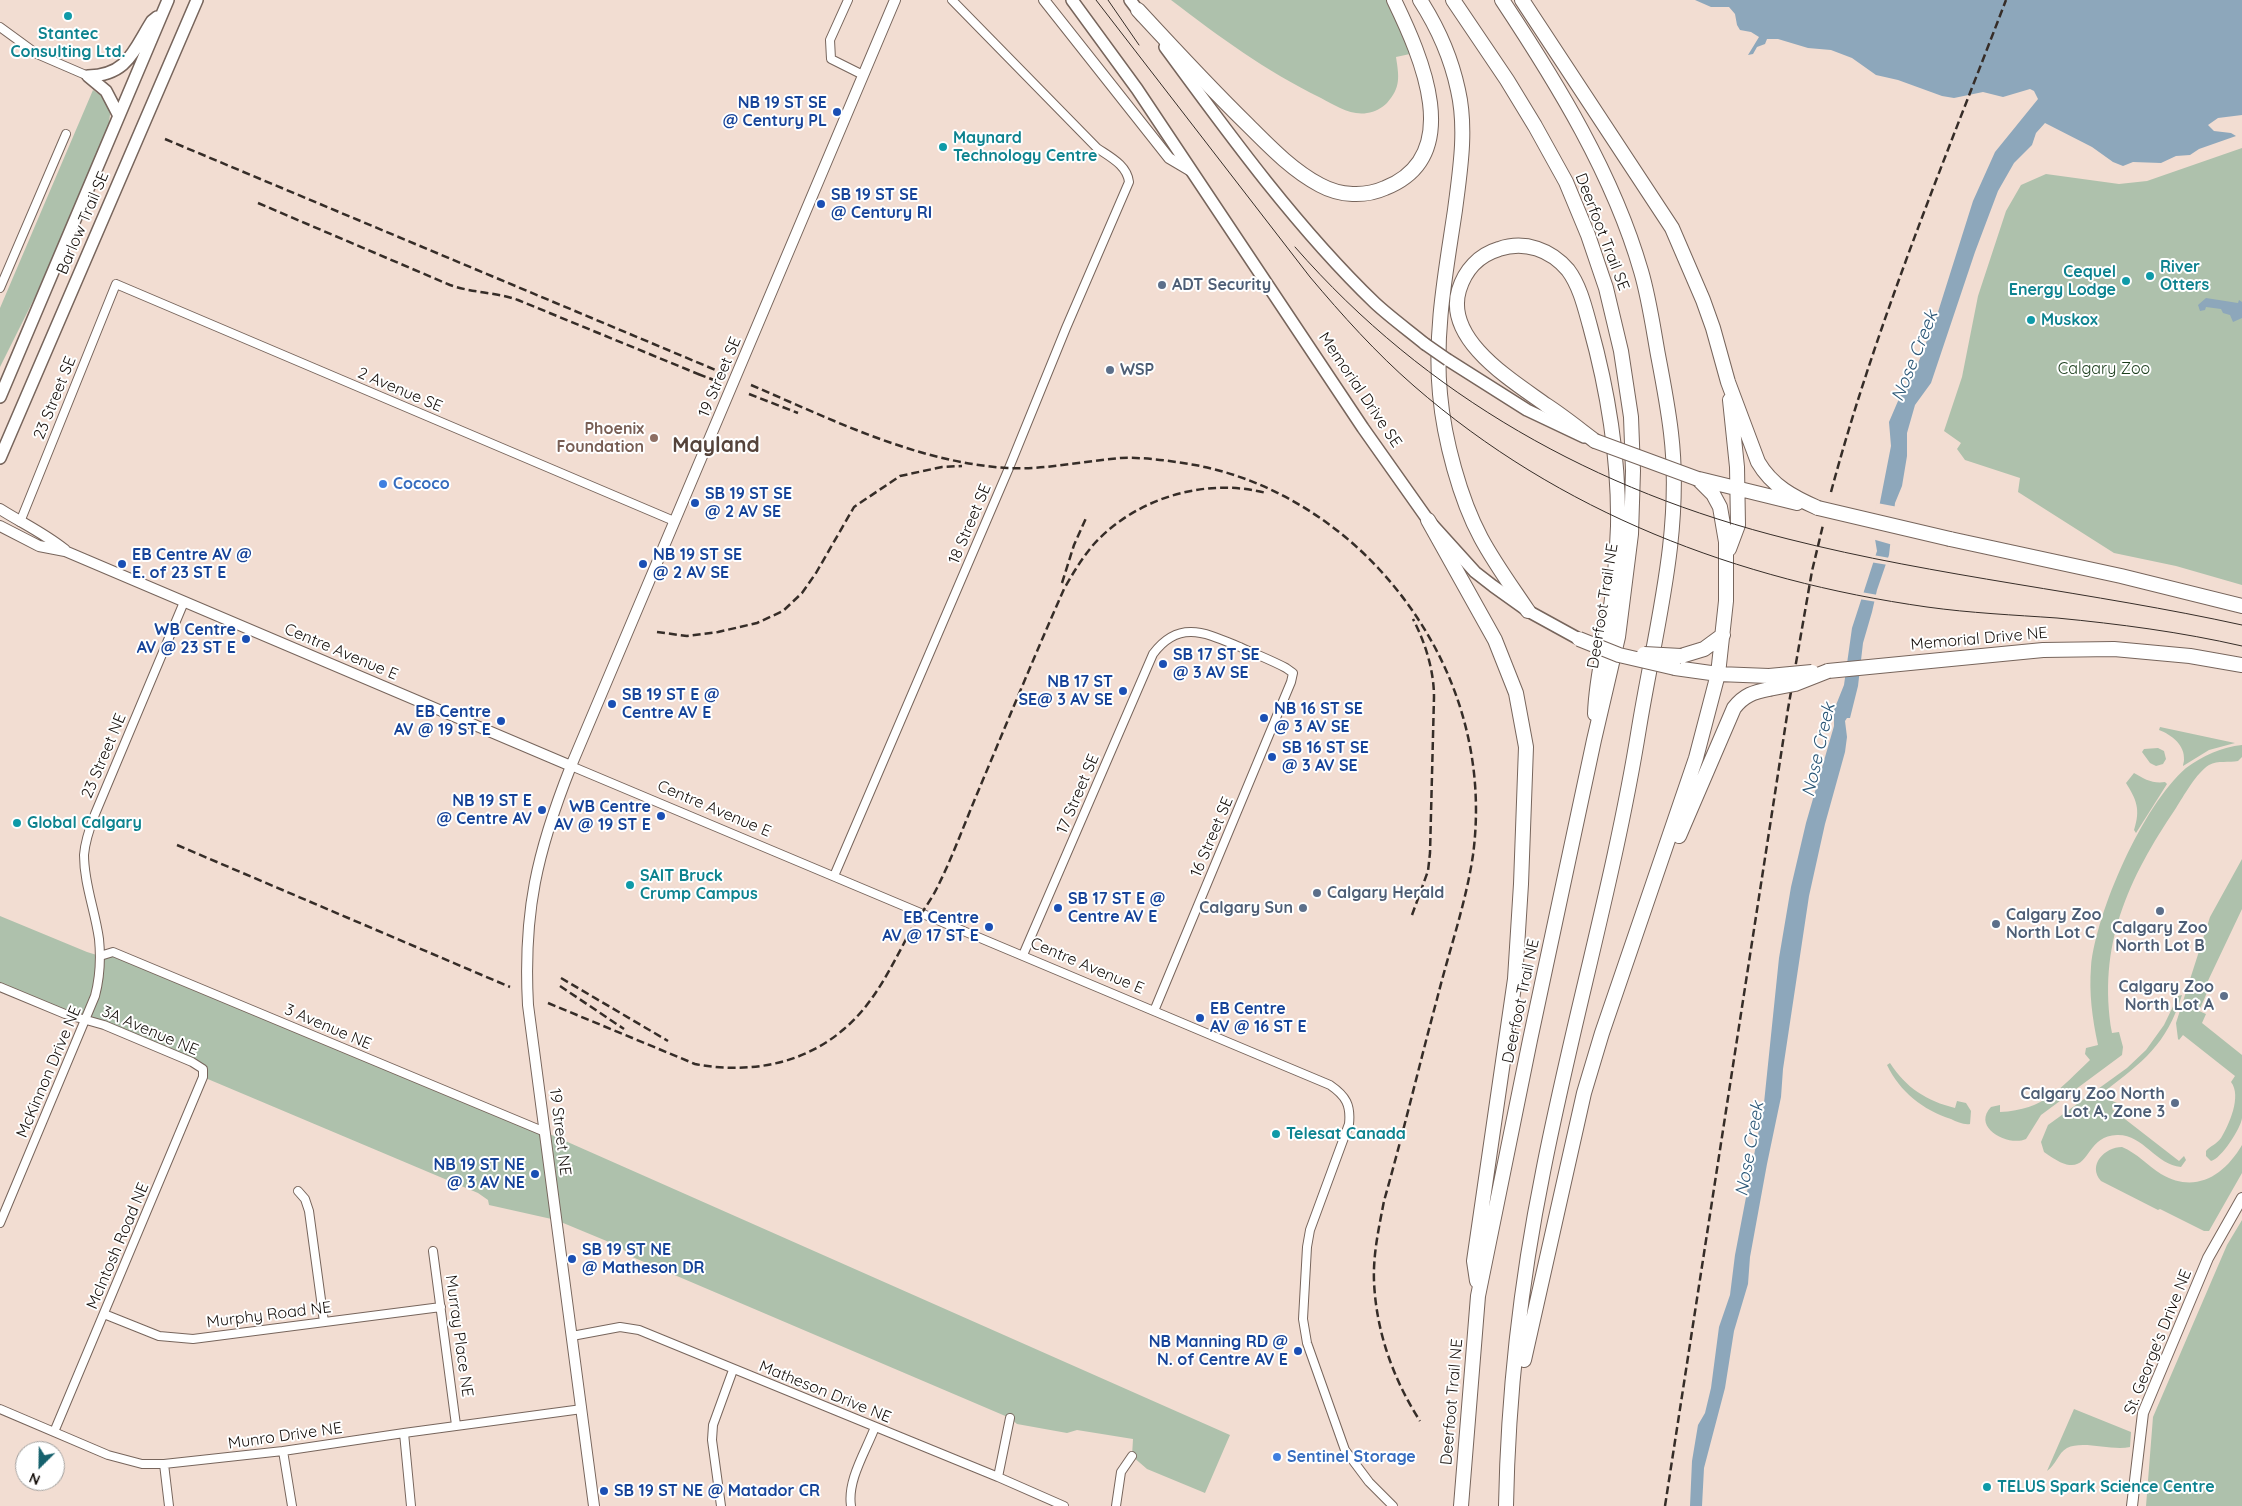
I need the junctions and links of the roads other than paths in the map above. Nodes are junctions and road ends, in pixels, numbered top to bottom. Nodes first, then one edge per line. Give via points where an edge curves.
1 (168, 0) edge
2 (197, 0) edge
3 (848, 0) edge
4 (895, 0) edge
5 (952, 0) edge
6 (1044, 0) edge
7 (1072, 0) edge
8 (1394, 0) edge
9 (1420, 0) edge
10 (1452, 0) edge
11 (1502, 0) edge
12 (1522, 0) edge
13 (1134, 5) edge
14 (163, 13) junction
15 (0, 27) edge
16 (863, 75) junction
17 (88, 76) junction
18 (119, 116) junction
19 (66, 134) dead end
20 (1192, 172) junction
21 (116, 284) joint
22 (0, 288) edge
23 (1728, 382) junction
24 (0, 397) edge
25 (1595, 441) junction
26 (0, 458) edge
27 (1698, 479) junction
28 (1738, 490) junction
29 (1633, 506) joint
30 (1818, 508) junction
31 (0, 509) edge
32 (1428, 520) junction
33 (674, 521) junction
34 (20, 522) junction
35 (0, 526) edge
36 (66, 551) junction
37 (1727, 554) junction
38 (184, 602) junction
39 (2242, 606) edge
40 (1528, 611) junction
41 (1723, 635) junction
42 (1579, 639) joint
43 (1678, 662) junction
44 (2242, 665) edge
45 (1293, 673) joint
46 (1718, 674) junction
47 (1769, 682) junction
48 (1594, 740) junction
49 (571, 766) junction
50 (834, 876) junction
51 (1023, 954) junction
52 (1630, 955) junction
53 (100, 956) junction
54 (0, 988) edge
55 (1154, 1011) junction
56 (86, 1020) junction
57 (203, 1069) joint
58 (545, 1132) junction
59 (298, 1192) dead end
60 (2242, 1198) edge
61 (0, 1223) edge
62 (433, 1251) dead end
63 (1478, 1296) junction
64 (441, 1307) junction
65 (104, 1314) junction
66 (324, 1322) junction
67 (572, 1336) junction
68 (733, 1370) junction
69 (0, 1409) edge
70 (582, 1409) junction
71 (1010, 1418) dead end
72 (456, 1425) junction
73 (875, 1427) junction
74 (54, 1432) junction
75 (404, 1432) junction
76 (1508, 1446) junction
77 (283, 1451) junction
78 (1132, 1456) dead end
79 (164, 1464) junction
80 (998, 1477) junction
81 (169, 1506) edge
82 (292, 1506) edge
83 (412, 1506) edge
84 (594, 1506) edge
85 (721, 1506) edge
86 (851, 1506) edge
87 (1064, 1506) edge
88 (1116, 1506) edge
89 (1392, 1506) edge
90 (1461, 1506) edge
91 (1506, 1506) edge
92 (2132, 1506) edge

1 - 14 main road, Barlow Trail SE
2 - 26 main road, Barlow Trail SE
3 - 16 street via 830,40 831,59
4 - 16 street, 19 Street SE
5 - 50 street, 18 Street SE via 1097,148 1122,166 1128,173 1129,182
6 - 20 street via 1170,158
7 - 20 main road, Memorial Drive SE
8 - 13 highway via 1419,57 1433,121 1427,150 1409,175 1384,189 1365,194 1329,190 1283,160 1216,94
9 - 40 highway via 1435,23 1447,52 1461,114 1460,165 1441,304 1438,368 1442,410 1470,515 1482,540
10 - 29 highway, Deerfoot Trail SE via 1507,80 1548,149 1576,206 1598,262 1627,382
11 - 76 highway, Deerfoot Trail SE via 1565,102 1597,162 1636,255 1651,316 1672,433 1673,506 1662,610 1636,749 1608,891 1543,1173 1522,1297
12 - 23 highway via 1672,228 1710,318
13 - 25 main road, bridge via 1230,135 1314,237 1375,303 1424,344 1527,410
14 - 17 main road via 152,21 123,66 101,76
14 - 18 main road, Barlow Trail SE
15 - 17 street via 37,54
16 - 33 street, 19 Street SE
17 - 18 main road via 106,91
18 - 24 main road, Barlow Trail SE
19 - 22 street
20 - 32 main road, Memorial Drive SE
21 - 33 street, 2 Avenue SE
21 - 34 street, 23 Street SE
23 - 28 highway
23 - 30 highway via 1765,473 1780,489
25 - 27 highway, bridge
25 - 48 highway via 1496,368 1466,334 1457,299 1464,278 1486,254 1505,247 1526,246 1543,250 1559,261 1569,271 1579,290 1600,364 1617,471 1618,525 1611,606 1596,691
27 - 28 highway
27 - 37 highway via 1713,494 1720,507
28 - 30 highway
28 - 37 highway via 1738,525
29 - 48 highway, Deerfoot Trail NE via 1618,638
30 - 39 highway, bridge
31 - 34 street, Centre Avenue E
32 - 40 main road, Memorial Drive SE via 1475,572
32 - 63 highway via 1495,640 1516,693 1526,747 1515,979 1474,1261
33 - 49 street, 19 Street SE
34 - 36 street, Centre Avenue E via 44,533
35 - 36 street, Centre Avenue E via 39,546
36 - 38 street, Centre Avenue E
37 - 41 highway
38 - 49 street, Centre Avenue E
38 - 53 street, 23 Street NE via 87,836 84,870
40 - 42 main road, Memorial Drive SE
41 - 43 highway
41 - 46 highway
42 - 43 highway, Memorial Drive SE, bridge via 1619,654
43 - 46 highway, Memorial Drive SE
44 - 47 highway, Memorial Drive NE, bridge via 2114,649 2043,650 1828,671 1795,684
45 - 51 street, 17 Street SE via 1195,631 1169,637 1159,646 1148,663
45 - 55 street, 16 Street SE
46 - 47 highway
46 - 52 highway via 1696,758
47 - 52 highway via 1741,699 1734,708
48 - 63 highway, Deerfoot Trail NE
49 - 50 street, Centre Avenue E
49 - 58 street, 19 Street NE via 540,853 532,888 527,937 528,1005
50 - 51 street, Centre Avenue E
51 - 55 street, Centre Avenue E
52 - 76 highway via 1584,1093 1527,1344
53 - 56 street, McKinnon Drive NE via 97,990
53 - 58 street, 3 Avenue NE via 113,952
54 - 56 street, 3A Avenue NE
55 - 89 street, Centre Avenue E via 1330,1085 1347,1100 1351,1112 1349,1124 1310,1230 1304,1324 1312,1360 1346,1450 1369,1482
56 - 57 street, 3A Avenue NE
56 - 61 street, McKinnon Drive NE
57 - 65 street, McIntosh Road NE via 203,1077
58 - 67 street, 19 Street NE
59 - 66 street via 309,1210
60 - 92 street, St. George's Drive NE via 2208,1258 2143,1413
62 - 64 street, Murray Place NE
63 - 90 highway, Deerfoot Trail NE
64 - 66 street, Murphy Road NE
64 - 72 street, Murray Place NE
65 - 66 street, Murphy Road NE via 159,1336 176,1339
65 - 74 street, McIntosh Road NE
67 - 68 street, Matheson Drive NE via 620,1326 639,1330
67 - 70 street, 19 Street NE
68 - 73 street, Matheson Drive NE
68 - 85 street via 713,1425
69 - 74 street, Munro Drive NE
70 - 72 street, Munro Drive NE
70 - 84 street, 19 Street NE
71 - 80 street
72 - 75 street, Munro Drive NE
73 - 80 street, Matheson Drive NE
73 - 86 street via 853,1482
74 - 79 street, Munro Drive NE via 108,1455 142,1464
75 - 77 street, Munro Drive NE
75 - 83 street
76 - 91 highway
77 - 79 street, Munro Drive NE
77 - 82 street
78 - 88 street via 1121,1472
79 - 81 street
80 - 87 street, Matheson Drive NE

